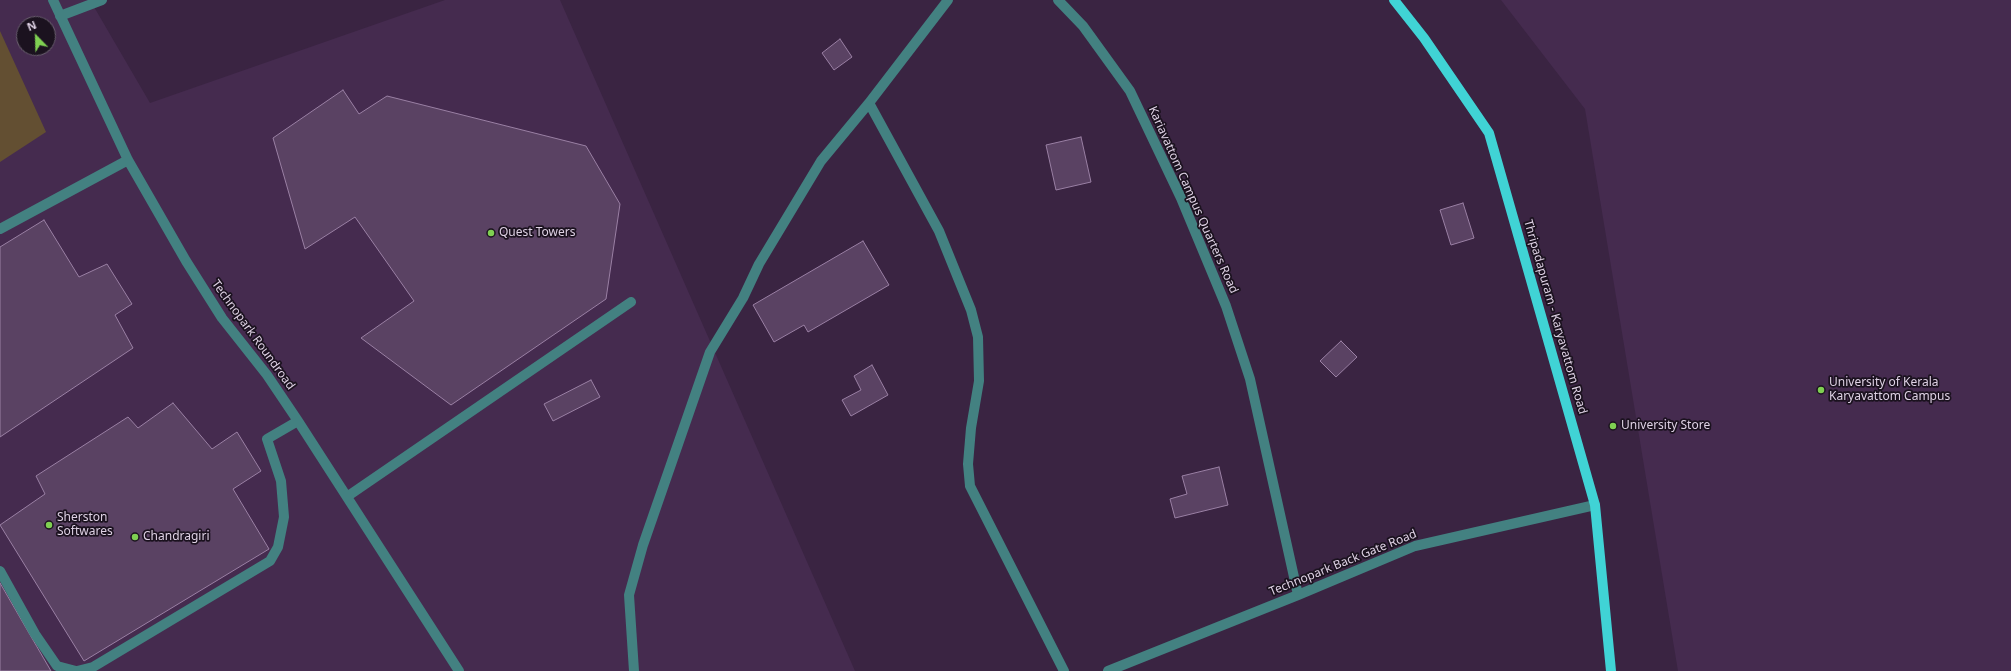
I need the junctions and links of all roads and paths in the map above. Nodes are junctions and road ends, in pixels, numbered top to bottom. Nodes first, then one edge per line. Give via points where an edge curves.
1 (53, 0) edge
2 (102, 0) edge
3 (948, 0) edge
4 (1058, 0) edge
5 (1394, 0) edge
6 (60, 16) junction
7 (869, 103) junction
8 (128, 160) junction
9 (0, 229) edge
10 (631, 302) dead end
11 (298, 420) junction
12 (348, 496) junction
13 (1595, 505) junction
14 (0, 571) edge
15 (1298, 595) junction
16 (76, 671) edge
17 (459, 671) edge
18 (634, 671) edge
19 (1064, 671) edge
20 (1108, 671) edge
21 (1611, 671) edge

1 - 6 street, Technopark Roundroad
2 - 6 street
3 - 7 street
4 - 15 street, Kariavattom Campus Quarters Road via 1083,26 1130,91 1181,198 1226,306 1250,379
5 - 13 main road, Thripadapuram - Karyavattom Road via 1424,38 1489,133
6 - 8 street, Technopark Roundroad
7 - 18 street via 822,161 759,264 743,298 710,352 629,594
7 - 19 street via 939,231 971,310 978,337 979,381 968,456 970,486
8 - 9 street
8 - 11 street, Technopark Roundroad via 222,318
10 - 12 street
11 - 12 street, Technopark Roundroad
11 - 16 street via 267,439 281,481 284,517 278,547 270,561 93,668
12 - 17 street, Technopark Roundroad
13 - 15 street, Technopark Back Gate Road via 1415,546
13 - 21 main road, Thripadapuram - Karyavattom Road
14 - 16 street via 35,634 58,666
15 - 20 street, Technopark Back Gate Road

